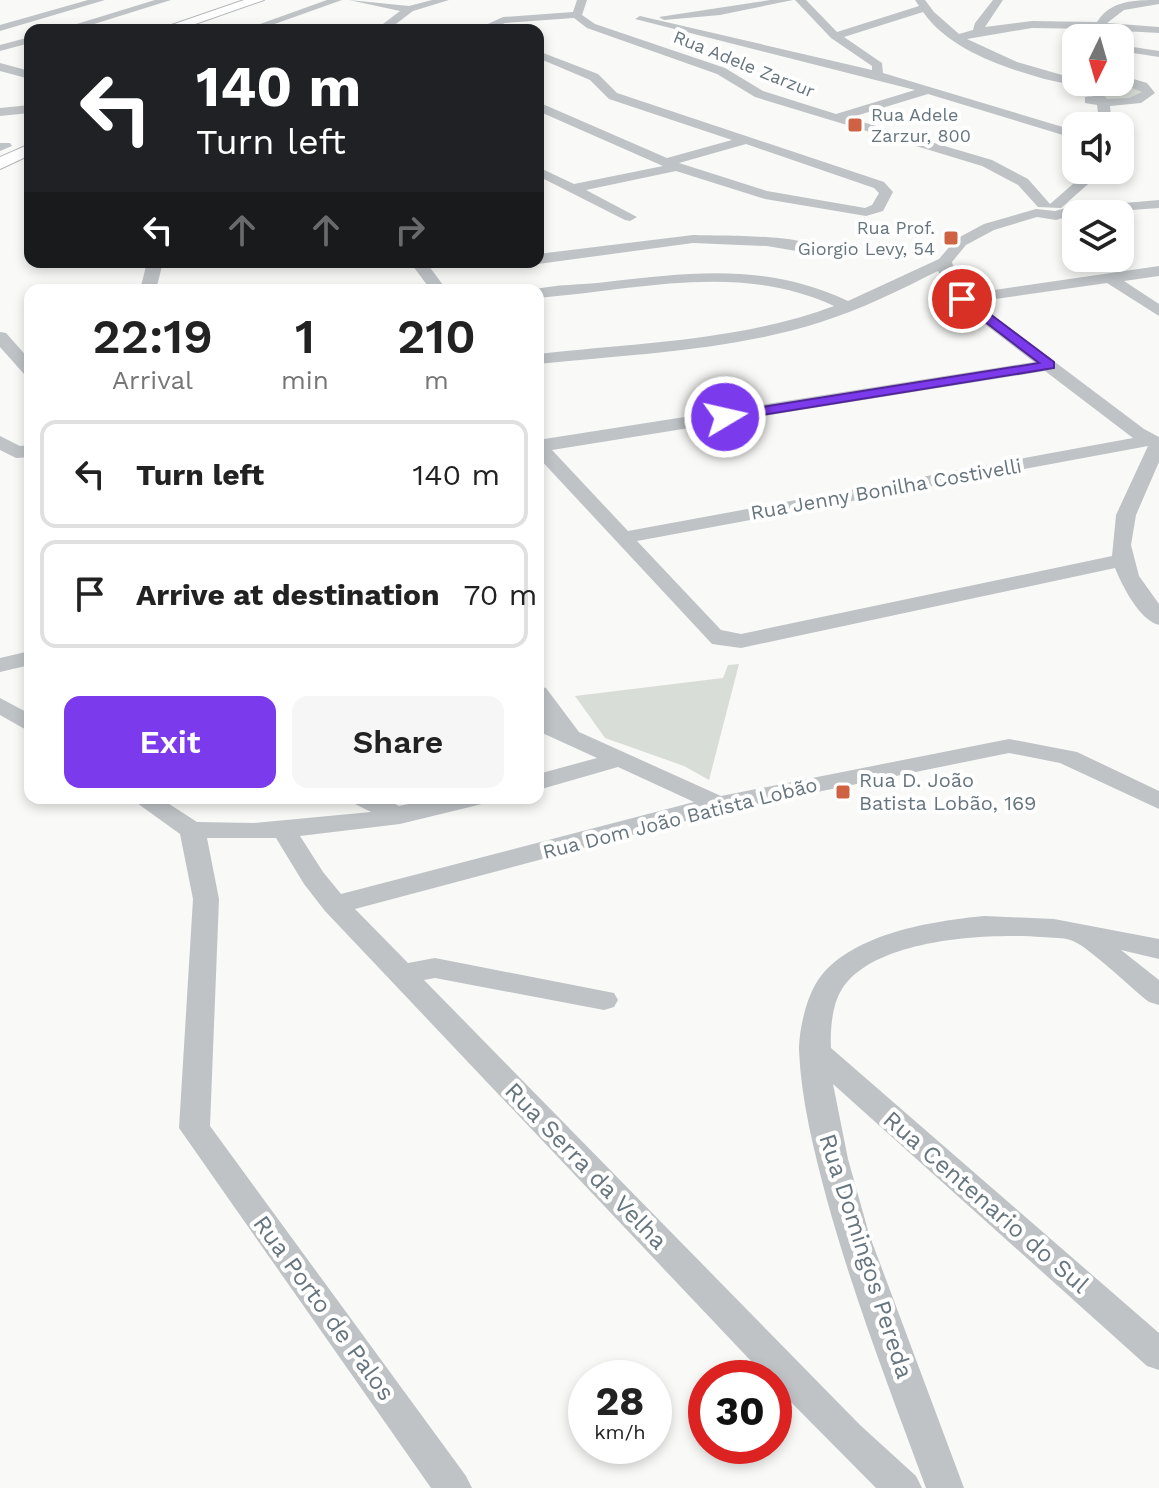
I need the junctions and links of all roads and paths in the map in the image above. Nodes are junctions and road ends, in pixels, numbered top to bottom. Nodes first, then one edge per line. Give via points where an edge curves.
1 (100, 0) edge
2 (166, 0) edge
3 (233, 0) edge
4 (257, 0) edge
5 (337, 0) edge
6 (354, 0) edge
7 (444, 0) edge
8 (582, 0) edge
9 (788, 0) edge
10 (800, 0) edge
11 (998, 0) edge
12 (1159, 1) edge
13 (923, 4) edge
14 (409, 9) junction
15 (580, 18) junction
16 (625, 19) dead end
17 (640, 19) junction
18 (610, 20) dead end
19 (84, 24) edge
20 (158, 24) edge
21 (183, 24) edge
22 (265, 24) dead end
23 (389, 24) edge
24 (490, 24) edge
25 (1104, 24) edge
26 (0, 28) edge
27 (1062, 28) edge
28 (1159, 30) edge
29 (1134, 31) edge
30 (978, 32) junction
31 (835, 36) junction
32 (958, 38) junction
33 (24, 42) edge
34 (0, 48) edge
35 (1134, 53) edge
36 (1159, 54) edge
37 (544, 56) edge
38 (0, 67) edge
39 (24, 75) edge
40 (877, 75) junction
41 (1062, 77) edge
42 (24, 78) edge
43 (0, 81) edge
44 (897, 82) junction
45 (1134, 83) edge
46 (925, 91) junction
47 (1079, 96) edge
48 (954, 100) junction
49 (1103, 102) junction
50 (544, 109) edge
51 (24, 110) edge
52 (0, 112) edge
53 (1104, 112) edge
54 (835, 118) junction
55 (1062, 131) edge
56 (24, 136) edge
57 (746, 140) junction
58 (2, 147) edge
59 (24, 152) edge
60 (0, 164) edge
61 (672, 164) junction
62 (544, 174) edge
63 (1080, 184) edge
64 (574, 188) junction
65 (1159, 204) edge
66 (1050, 208) junction
67 (630, 217) dead end
68 (544, 245) edge
69 (814, 249) dead end
70 (566, 257) junction
71 (544, 259) edge
72 (944, 262) junction
73 (423, 268) edge
74 (1159, 271) edge
75 (1108, 277) junction
76 (438, 284) edge
77 (544, 293) edge
78 (962, 299) junction
79 (849, 307) junction
80 (1159, 311) edge
81 (0, 337) edge
82 (22, 353) edge
83 (544, 358) edge
84 (1050, 365) junction
85 (0, 442) edge
86 (1156, 442) edge
87 (544, 445) edge
88 (24, 451) edge
89 (544, 453) edge
90 (622, 538) junction
91 (1122, 560) junction
92 (1159, 618) edge
93 (24, 659) edge
94 (0, 665) edge
95 (544, 701) edge
96 (0, 705) edge
97 (24, 721) edge
98 (544, 725) edge
99 (570, 736) junction
100 (617, 760) junction
101 (544, 780) edge
102 (1159, 801) edge
103 (151, 804) edge
104 (376, 804) edge
105 (449, 804) edge
106 (718, 804) junction
107 (400, 816) junction
108 (192, 830) junction
109 (284, 830) junction
110 (335, 905) junction
111 (1077, 930) junction
112 (1159, 949) edge
113 (402, 974) junction
114 (1159, 995) edge
115 (604, 1000) dead end
116 (814, 1050) junction
117 (1159, 1355) edge
118 (453, 1488) edge
119 (903, 1488) edge
120 (945, 1488) edge

1 - 26 street
2 - 19 street
3 - 20 main road
4 - 21 main road
5 - 22 street
6 - 14 street
7 - 14 street
8 - 15 street
9 - 17 street
10 - 31 street
11 - 30 street
12 - 25 street via 1122,6
13 - 31 street
13 - 32 street
14 - 23 street
15 - 18 street
15 - 24 street via 519,14
15 - 54 street, Rua Adele Zarzur via 721,71 759,94
16 - 17 street
17 - 40 street
27 - 30 street via 1033,24
28 - 29 street
30 - 32 street
31 - 40 street via 878,65
32 - 41 street via 994,58
33 - 34 street
35 - 36 street
37 - 57 street via 594,77 613,96
38 - 39 street
40 - 44 street
42 - 43 street
44 - 46 street
44 - 48 street via 947,85 960,92
45 - 49 street via 1149,93 1135,101
46 - 48 street
46 - 54 street
47 - 49 street
48 - 55 street
49 - 53 street
50 - 61 street
51 - 52 street
54 - 66 street, Rua Adele Zarzur via 987,163 1023,182
56 - 58 main road
57 - 61 street
57 - 61 street via 886,192 878,208 856,212 765,195
59 - 60 main road
61 - 64 street
62 - 64 street
63 - 66 street
64 - 67 street
65 - 66 street
66 - 72 street via 975,233
68 - 70 street
69 - 70 street via 693,239
70 - 71 street
72 - 78 street via 945,274
72 - 79 street
73 - 76 street
74 - 75 street
75 - 78 street
75 - 80 street
77 - 79 street via 689,275 740,275 811,289
78 - 84 street
79 - 83 street via 737,337
81 - 82 street
84 - 86 street
84 - 87 street
85 - 88 street
86 - 90 street, Rua Jenny Bonilha Costivelli
86 - 91 street via 1124,520
89 - 90 street
90 - 91 street via 713,635 741,641
91 - 92 street
93 - 94 street
95 - 99 street
96 - 97 street
98 - 99 street
99 - 100 street
100 - 101 street
100 - 106 street
102 - 106 street, Rua Dom João Batista Lobão via 1060,753 1009,746
103 - 108 street
104 - 107 street
105 - 107 street
106 - 110 street, Rua Dom João Batista Lobão
107 - 109 street
108 - 109 street
108 - 118 street, Rua Porto de Palos via 206,899 194,1128
109 - 110 street, Rua Serra da Velha
110 - 113 street, Rua Serra da Velha
111 - 112 street, Rua Domingos Pereda
111 - 114 street
111 - 116 street, Rua Domingos Pereda via 1006,924 954,928 905,938 857,959 828,987 816,1015
113 - 115 street via 435,968
113 - 119 street, Rua Serra da Velha via 847,1437
116 - 117 street, Rua Centenario do Sul
116 - 120 street, Rua Domingos Pereda via 829,1154

